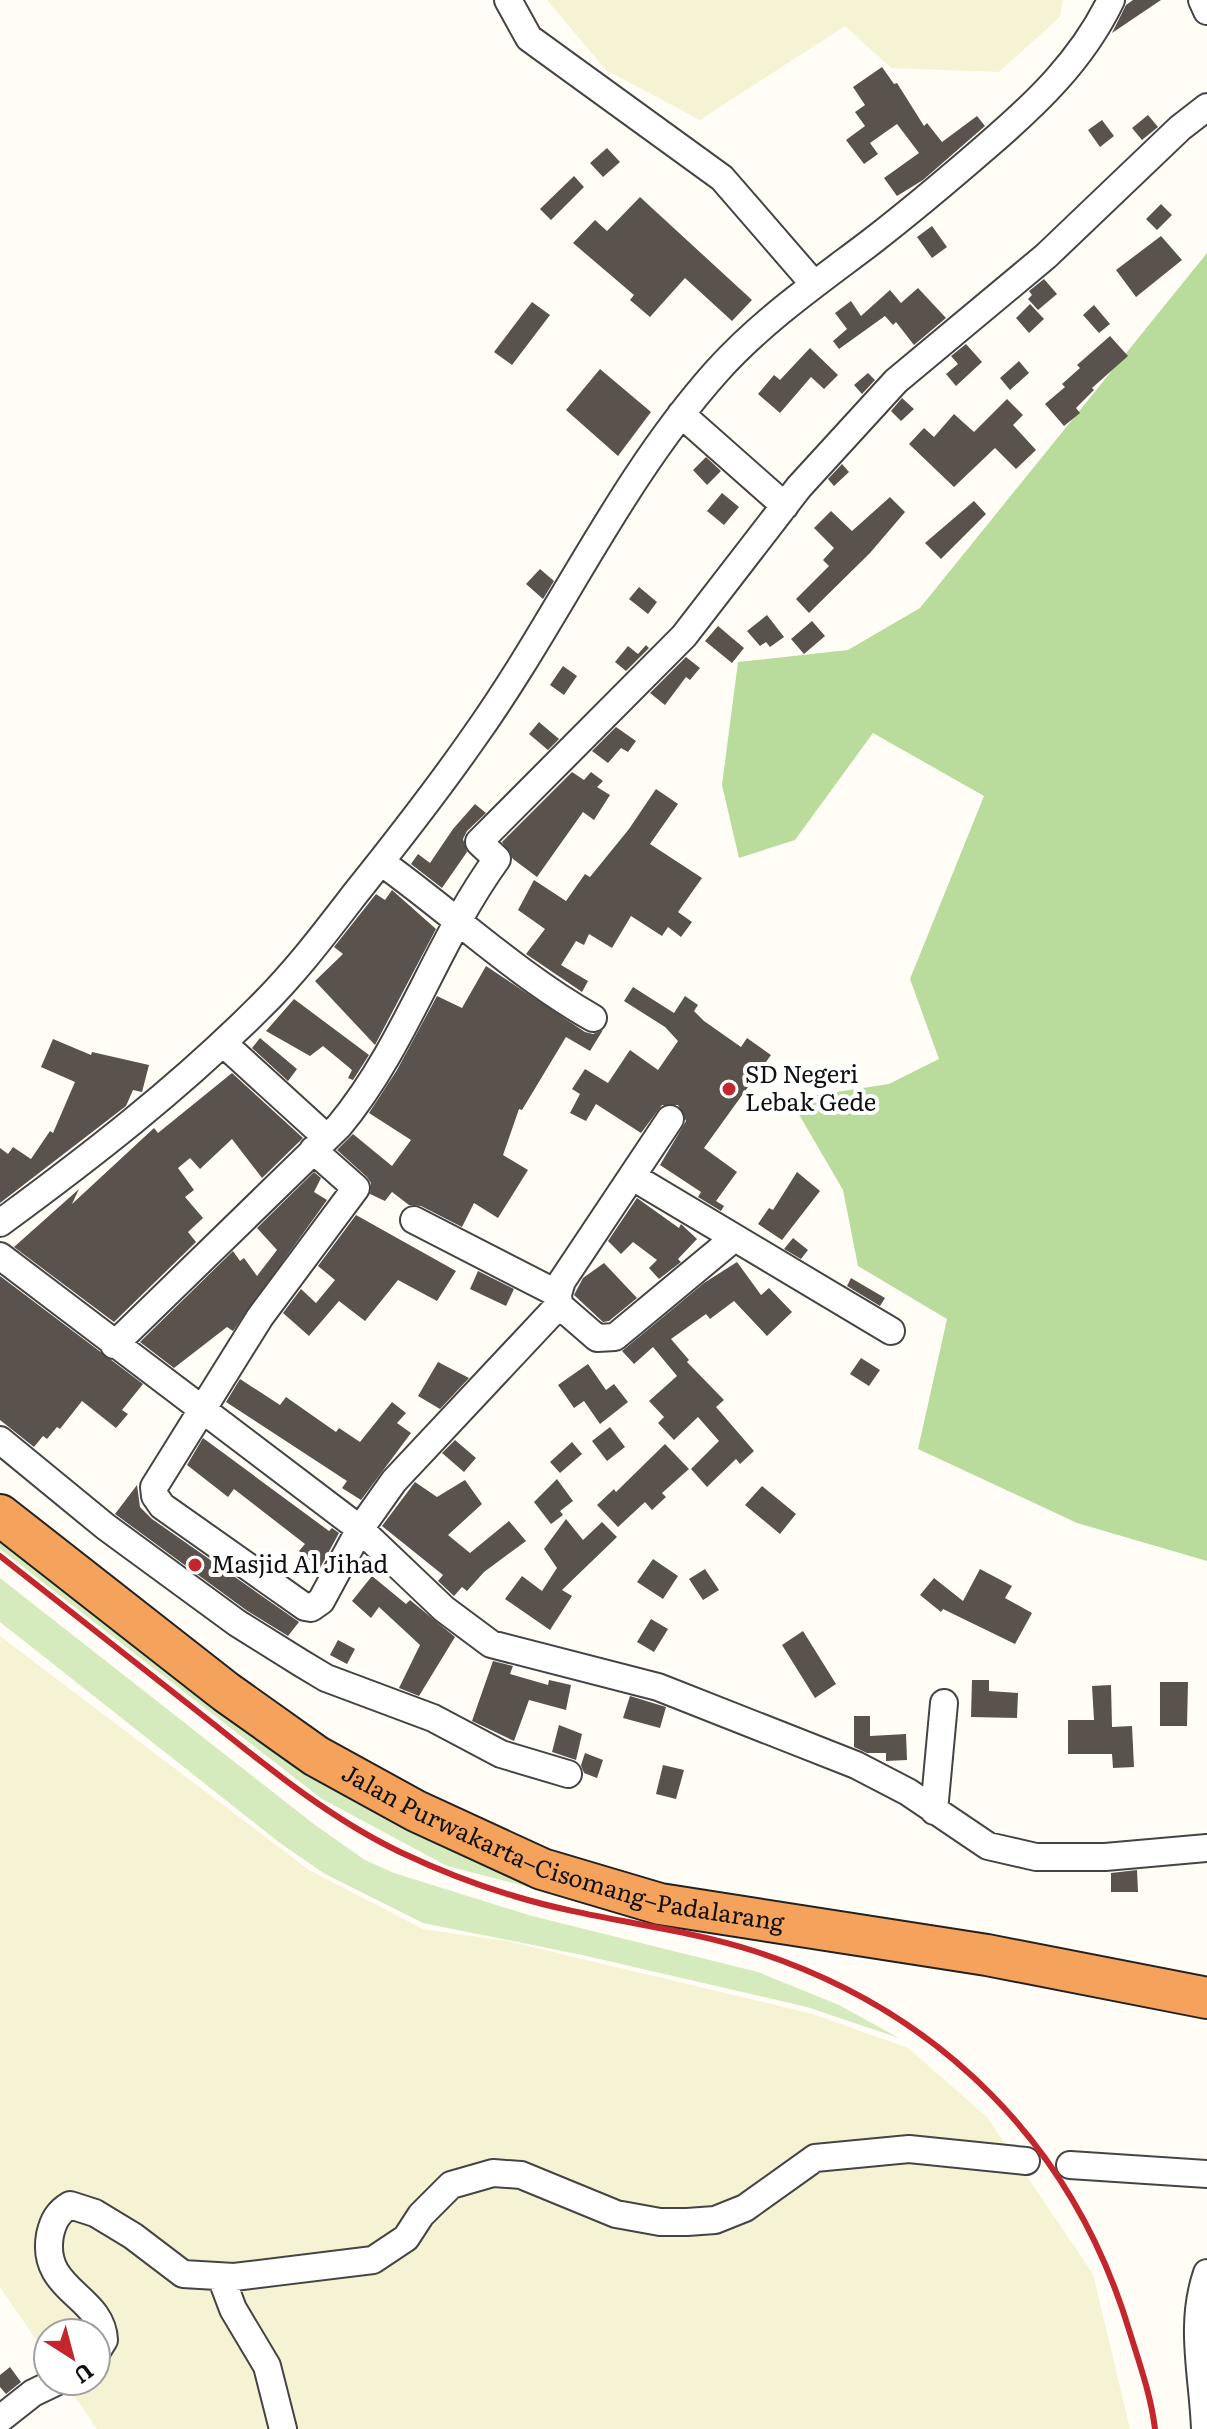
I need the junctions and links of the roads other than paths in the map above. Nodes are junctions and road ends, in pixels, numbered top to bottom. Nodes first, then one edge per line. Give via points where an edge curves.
1 (508, 0) edge
2 (1111, 0) edge
3 (1202, 0) edge
4 (1207, 11) edge
5 (1207, 107) edge
6 (813, 283) junction
7 (681, 414) junction
8 (785, 506) junction
9 (381, 862) junction
10 (458, 919) junction
11 (593, 1018) dead end
12 (223, 1043) junction
13 (670, 1119) dead end
14 (319, 1144) junction
15 (633, 1177) junction
16 (414, 1220) dead end
17 (0, 1223) edge
18 (733, 1239) junction
19 (0, 1256) edge
20 (558, 1300) junction
21 (891, 1331) dead end
22 (114, 1345) junction
23 (202, 1411) junction
24 (0, 1440) edge
25 (0, 1515) edge
26 (360, 1529) junction
27 (944, 1703) dead end
28 (568, 1774) dead end
29 (934, 1811) junction
30 (1207, 1848) edge
31 (1207, 1998) edge
32 (1026, 2161) dead end
33 (1070, 2165) dead end
34 (1207, 2174) edge
35 (1207, 2273) edge
36 (221, 2277) junction
37 (97, 2317) edge
38 (32, 2394) edge
39 (0, 2419) edge
40 (283, 2429) edge
41 (1205, 2429) edge

1 - 6 street via 529,38 722,178
2 - 6 street via 1052,87 932,194
3 - 4 street
5 - 8 street via 1046,256 896,381
6 - 7 street via 740,346
7 - 8 street
7 - 9 street via 472,741
8 - 10 street via 684,636 479,842 497,859
9 - 10 street
9 - 12 street via 262,1006
10 - 11 street via 539,986
10 - 14 street via 378,1075
12 - 14 street
12 - 17 street
13 - 15 street
14 - 22 street
14 - 23 street via 356,1188 260,1317
15 - 18 street
15 - 20 street via 562,1281
16 - 20 street
18 - 20 street via 615,1337 597,1338
18 - 21 street
19 - 22 street
20 - 26 street via 414,1458
22 - 23 street
23 - 26 street
23 - 26 street via 154,1487 162,1506 311,1608 321,1601
24 - 28 street via 106,1527 237,1623 326,1678 433,1718 501,1754
25 - 31 highway, Jalan Purwakarta–Cisomang–Padalarang via 316,1756 416,1811 542,1869 660,1904 987,1955
26 - 29 street via 444,1609 491,1644 658,1687 707,1705 856,1765
27 - 29 street
29 - 30 street via 988,1846 1036,1857
32 - 36 street via 909,2149 815,2158 745,2208 715,2220 687,2222 616,2214 521,2175 493,2173 451,2185 406,2238 373,2260
33 - 34 street
35 - 41 street via 1196,2330
36 - 37 street via 183,2274 95,2213 76,2205 63,2209 51,2232 50,2262 60,2282
36 - 40 street via 233,2309 267,2366
38 - 39 street

